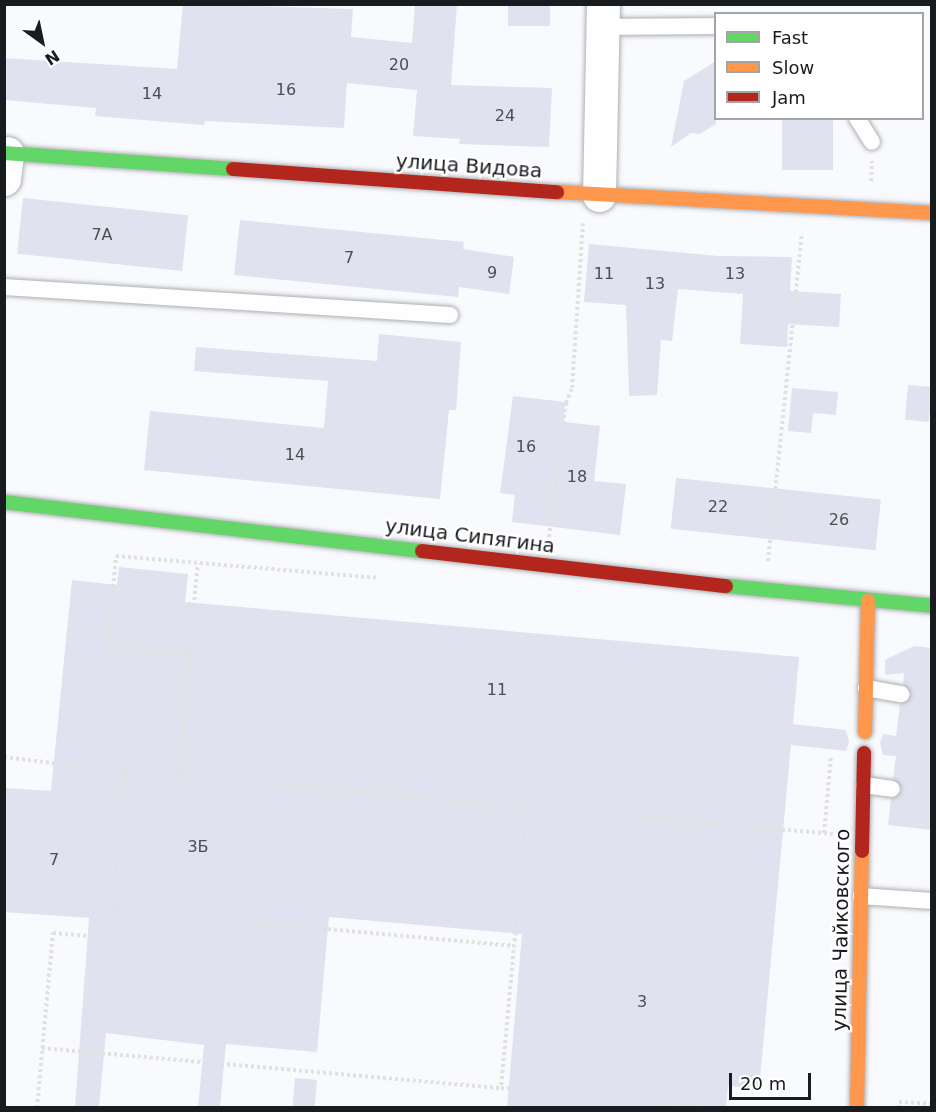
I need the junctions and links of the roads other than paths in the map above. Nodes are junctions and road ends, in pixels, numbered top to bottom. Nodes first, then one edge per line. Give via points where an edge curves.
1 (603, 16) edge
2 (714, 26) edge
3 (858, 120) edge
4 (872, 142) road end
5 (5, 162) edge
6 (591, 204) junction
7 (932, 213) edge
8 (4, 287) edge
9 (450, 315) dead end
10 (4, 502) edge
11 (868, 601) junction
12 (932, 606) edge
13 (867, 688) junction
14 (902, 694) dead end
15 (865, 732) dead end
16 (864, 753) dead end
17 (864, 785) junction
18 (892, 789) dead end
19 (861, 896) junction
20 (932, 901) edge
21 (857, 1107) edge

1 - 2 lane
1 - 6 street
3 - 4 lane
5 - 6 street, улица Видова
6 - 7 street, улица Видова
8 - 9 lane
10 - 11 street, улица Сипягина
11 - 12 street, улица Сипягина
11 - 13 street
13 - 14 lane
13 - 15 street
16 - 17 street, улица Чайковского
17 - 18 lane
17 - 19 street, улица Чайковского
19 - 20 lane
19 - 21 street, улица Чайковского

